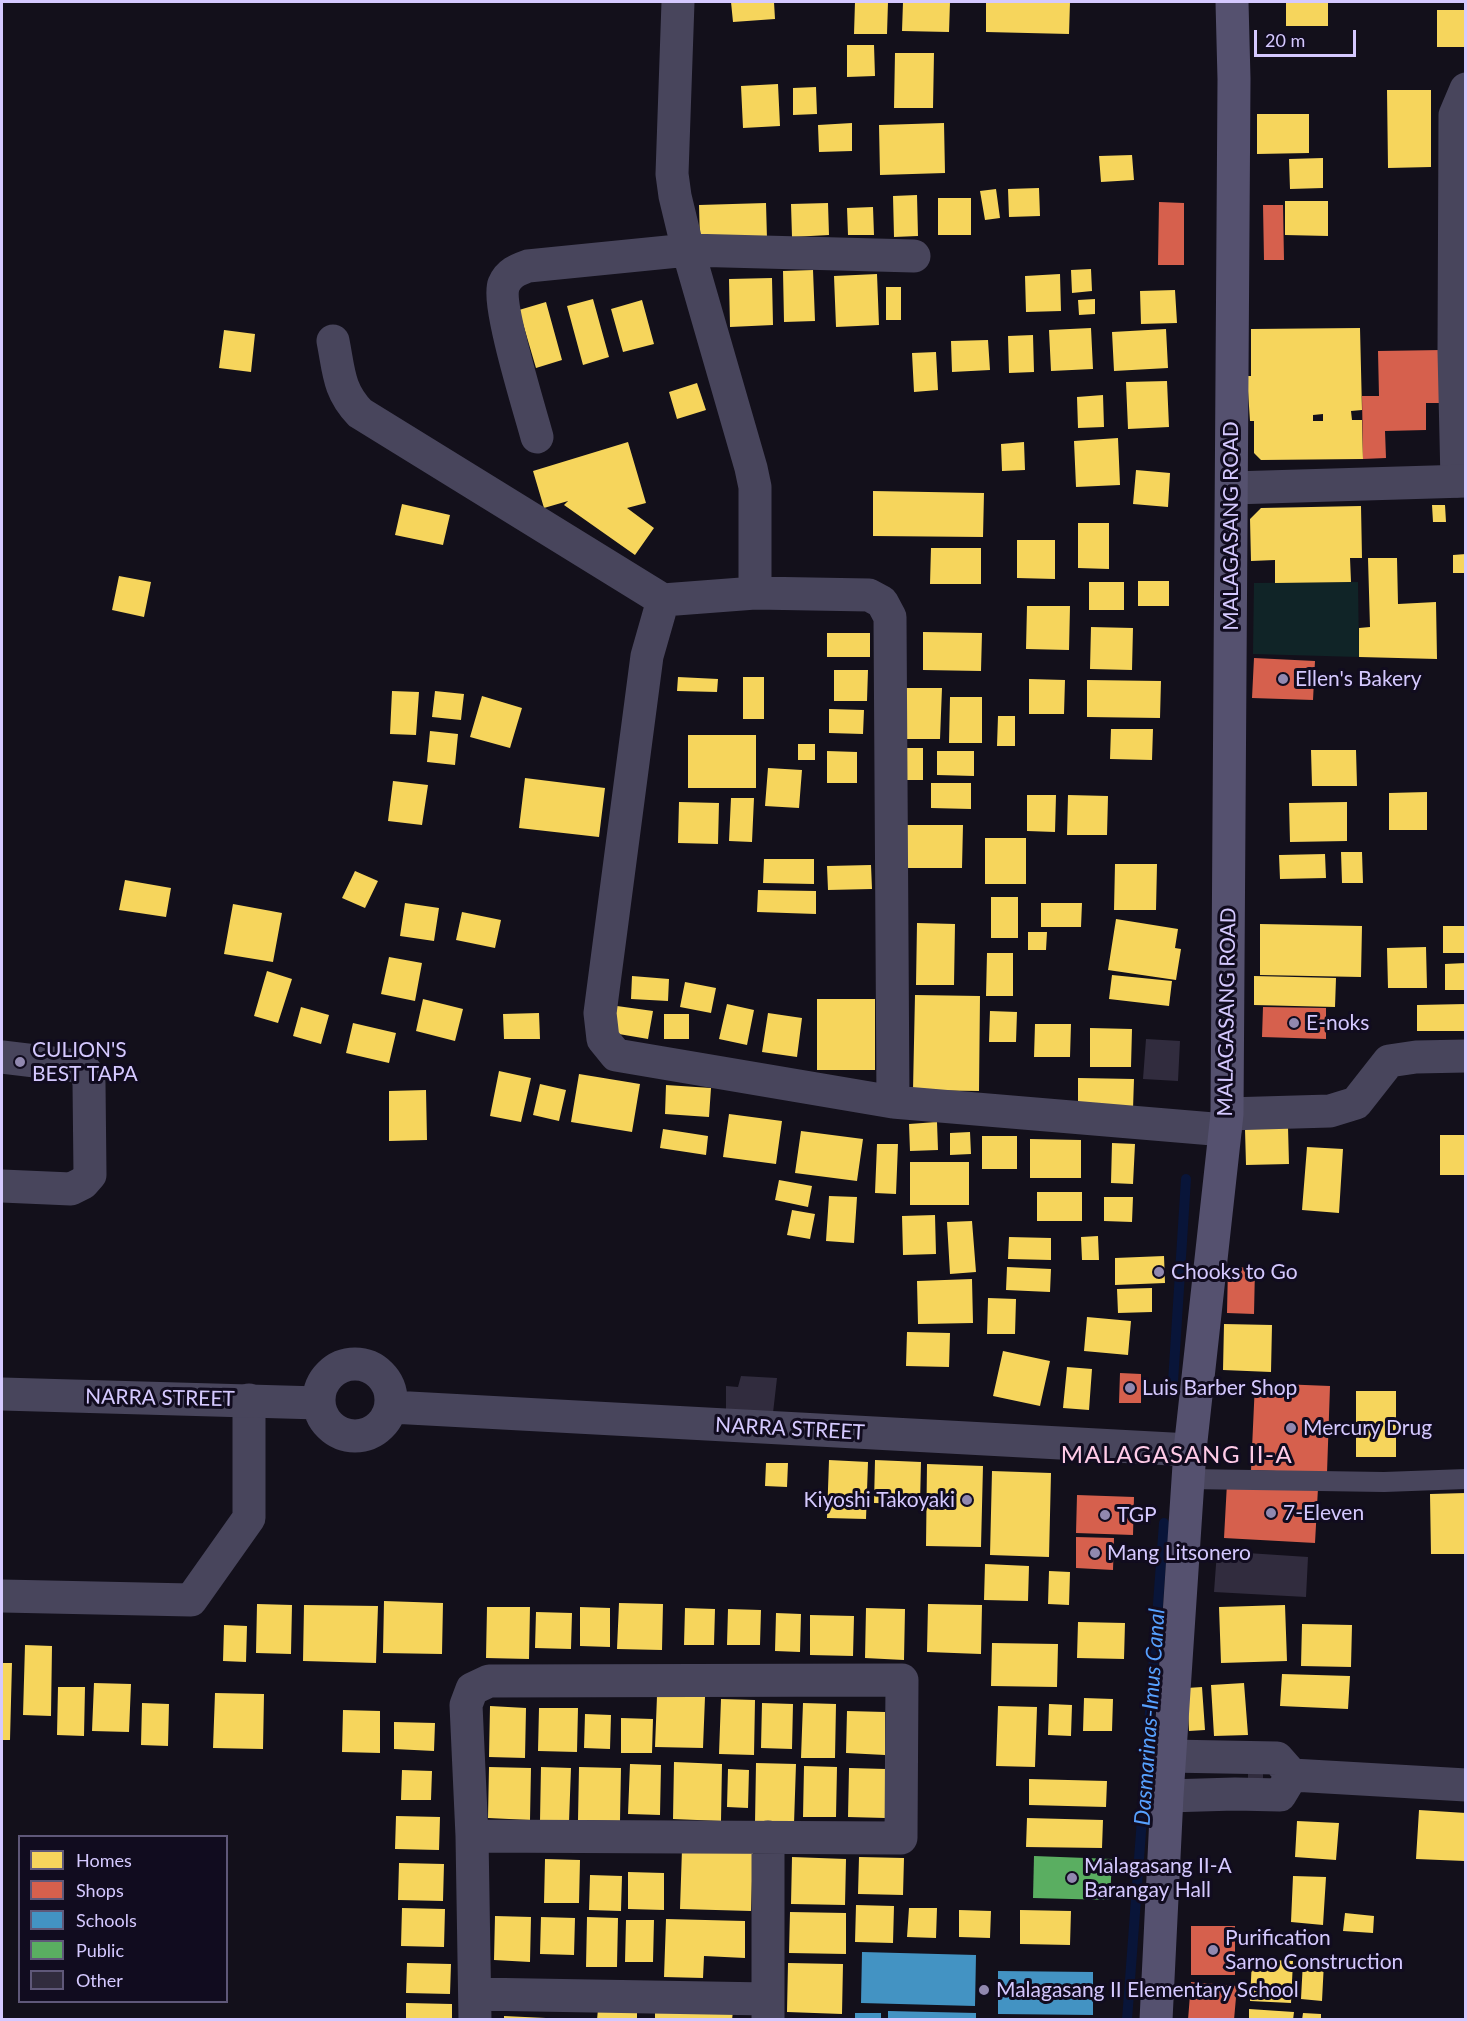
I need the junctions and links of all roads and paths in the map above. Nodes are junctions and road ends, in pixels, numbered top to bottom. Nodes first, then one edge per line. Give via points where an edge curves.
1 (678, 2) edge
2 (1232, 2) edge
3 (1466, 89) edge
4 (1460, 228) edge
5 (688, 250) junction
6 (914, 256) dead end
7 (333, 341) dead end
8 (537, 437) dead end
9 (1461, 481) edge
10 (1232, 488) junction
11 (755, 593) junction
12 (663, 600) junction
13 (1466, 1056) edge
14 (2, 1057) edge
15 (892, 1102) junction
16 (1226, 1122) junction
17 (2, 1186) edge
18 (2, 1394) edge
19 (249, 1400) junction
20 (319, 1403) junction
21 (391, 1407) junction
22 (1189, 1464) junction
23 (1466, 1479) edge
24 (2, 1596) edge
25 (1169, 1756) junction
26 (1292, 1775) junction
27 (1466, 1785) edge
28 (1167, 1796) junction
29 (472, 1836) junction
30 (768, 1836) junction
31 (475, 2007) edge
32 (768, 2009) edge
33 (1156, 2019) edge

1 - 5 street via 672,174
2 - 10 main road, MALAGASANG ROAD
3 - 4 street via 1455,115
4 - 9 street
5 - 6 street
5 - 8 street via 528,266 512,272 503,286 503,309
5 - 11 street via 755,487
7 - 12 street via 342,389 360,413
9 - 10 street
10 - 16 main road, MALAGASANG ROAD
11 - 12 street
11 - 15 street via 869,595 882,603 890,617
12 - 15 street via 646,668 600,1013 603,1039 616,1055
13 - 16 street via 1389,1061 1356,1103 1330,1111
14 - 17 street via 77,1066 86,1072 90,1175 70,1189
15 - 16 street
16 - 22 main road, MALAGASANG ROAD
18 - 19 street, NARRA STREET
19 - 20 street, NARRA STREET
19 - 24 street via 249,1518 191,1600
20 - 21 street via 330,1426 352,1436 376,1429
20 - 21 street via 324,1381 333,1371 357,1364 368,1366 387,1382
21 - 22 street, NARRA STREET
22 - 23 lane via 1384,1482
22 - 25 main road, MALAGASANG ROAD
25 - 26 street via 1277,1758
25 - 28 main road, MALAGASANG ROAD
26 - 27 street
26 - 28 street via 1280,1795
28 - 33 main road, MALAGASANG ROAD
29 - 30 street
29 - 30 street via 466,1705 472,1689 489,1681 902,1680 901,1838
29 - 31 street
30 - 32 street
31 - 32 street

